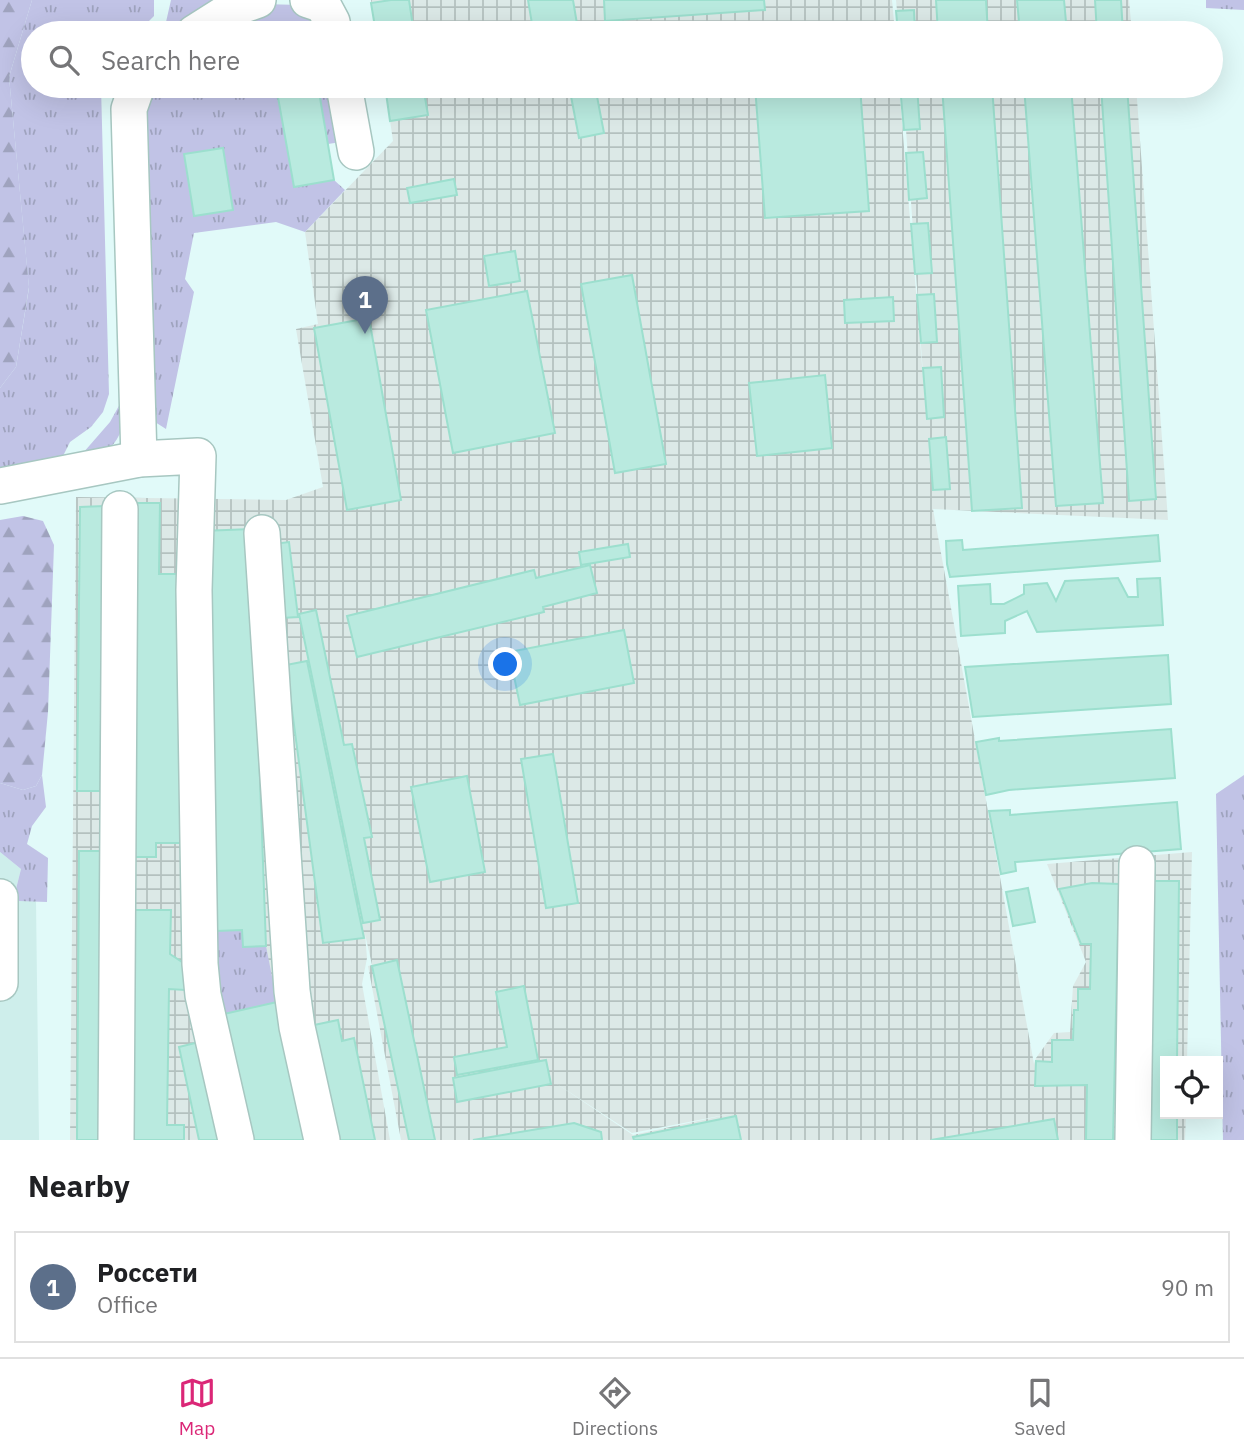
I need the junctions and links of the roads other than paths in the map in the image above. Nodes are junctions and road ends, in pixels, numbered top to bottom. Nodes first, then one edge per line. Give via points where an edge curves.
1 (258, 0) edge
2 (308, 0) edge
3 (213, 21) edge
4 (331, 21) edge
5 (133, 98) edge
6 (346, 98) edge
7 (356, 152) dead end
8 (139, 459) junction
9 (0, 486) edge
10 (120, 509) dead end
11 (262, 533) dead end
12 (1137, 864) dead end
13 (0, 897) edge
14 (0, 983) edge
15 (116, 1140) edge
16 (236, 1140) edge
17 (321, 1140) edge
18 (1133, 1140) edge

1 - 3 street
2 - 4 street via 323,5
5 - 8 street via 130,109
6 - 7 street
8 - 9 street
8 - 16 street via 198,456 194,590 200,964
10 - 15 street
11 - 17 street via 292,991
12 - 18 street
13 - 14 street

